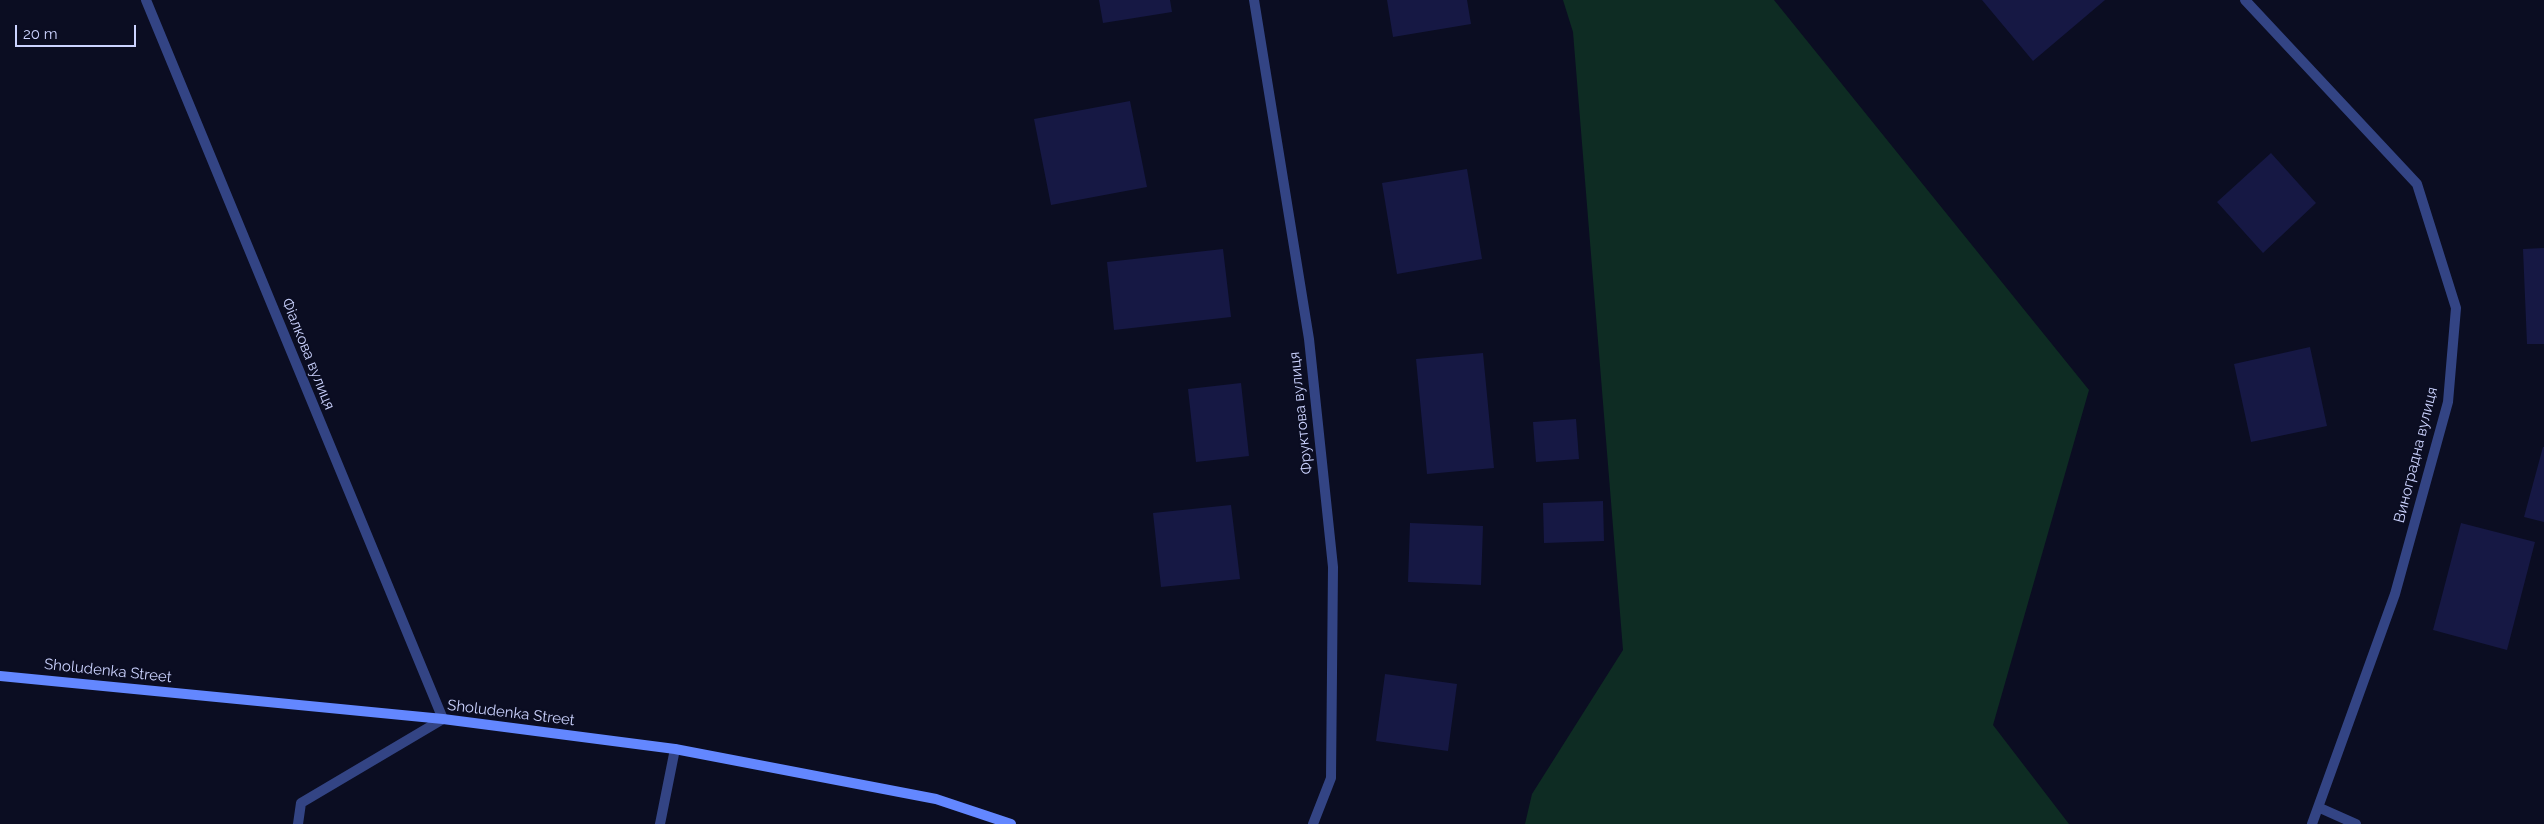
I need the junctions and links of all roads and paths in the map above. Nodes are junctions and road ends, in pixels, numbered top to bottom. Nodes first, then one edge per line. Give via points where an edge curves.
1 (146, 0) edge
2 (1254, 0) edge
3 (2245, 0) edge
4 (0, 676) edge
5 (443, 719) junction
6 (675, 749) junction
7 (2320, 808) junction
8 (298, 824) edge
9 (660, 824) edge
10 (1011, 824) edge
11 (1313, 824) edge
12 (2312, 824) edge
13 (2356, 824) edge

1 - 5 street, Фіалкова вулиця
2 - 11 street, Фруктова вулиця via 1308,339 1332,567 1331,778
3 - 7 street, Виноградна вулиця via 2418,184 2456,308 2448,402 2395,594
4 - 5 main road, Sholudenka Street
5 - 6 main road, Sholudenka Street
5 - 8 street via 301,802
6 - 9 street
6 - 10 main road, Sholudenka Street via 936,799
7 - 12 street, Виноградна вулиця
7 - 13 street

